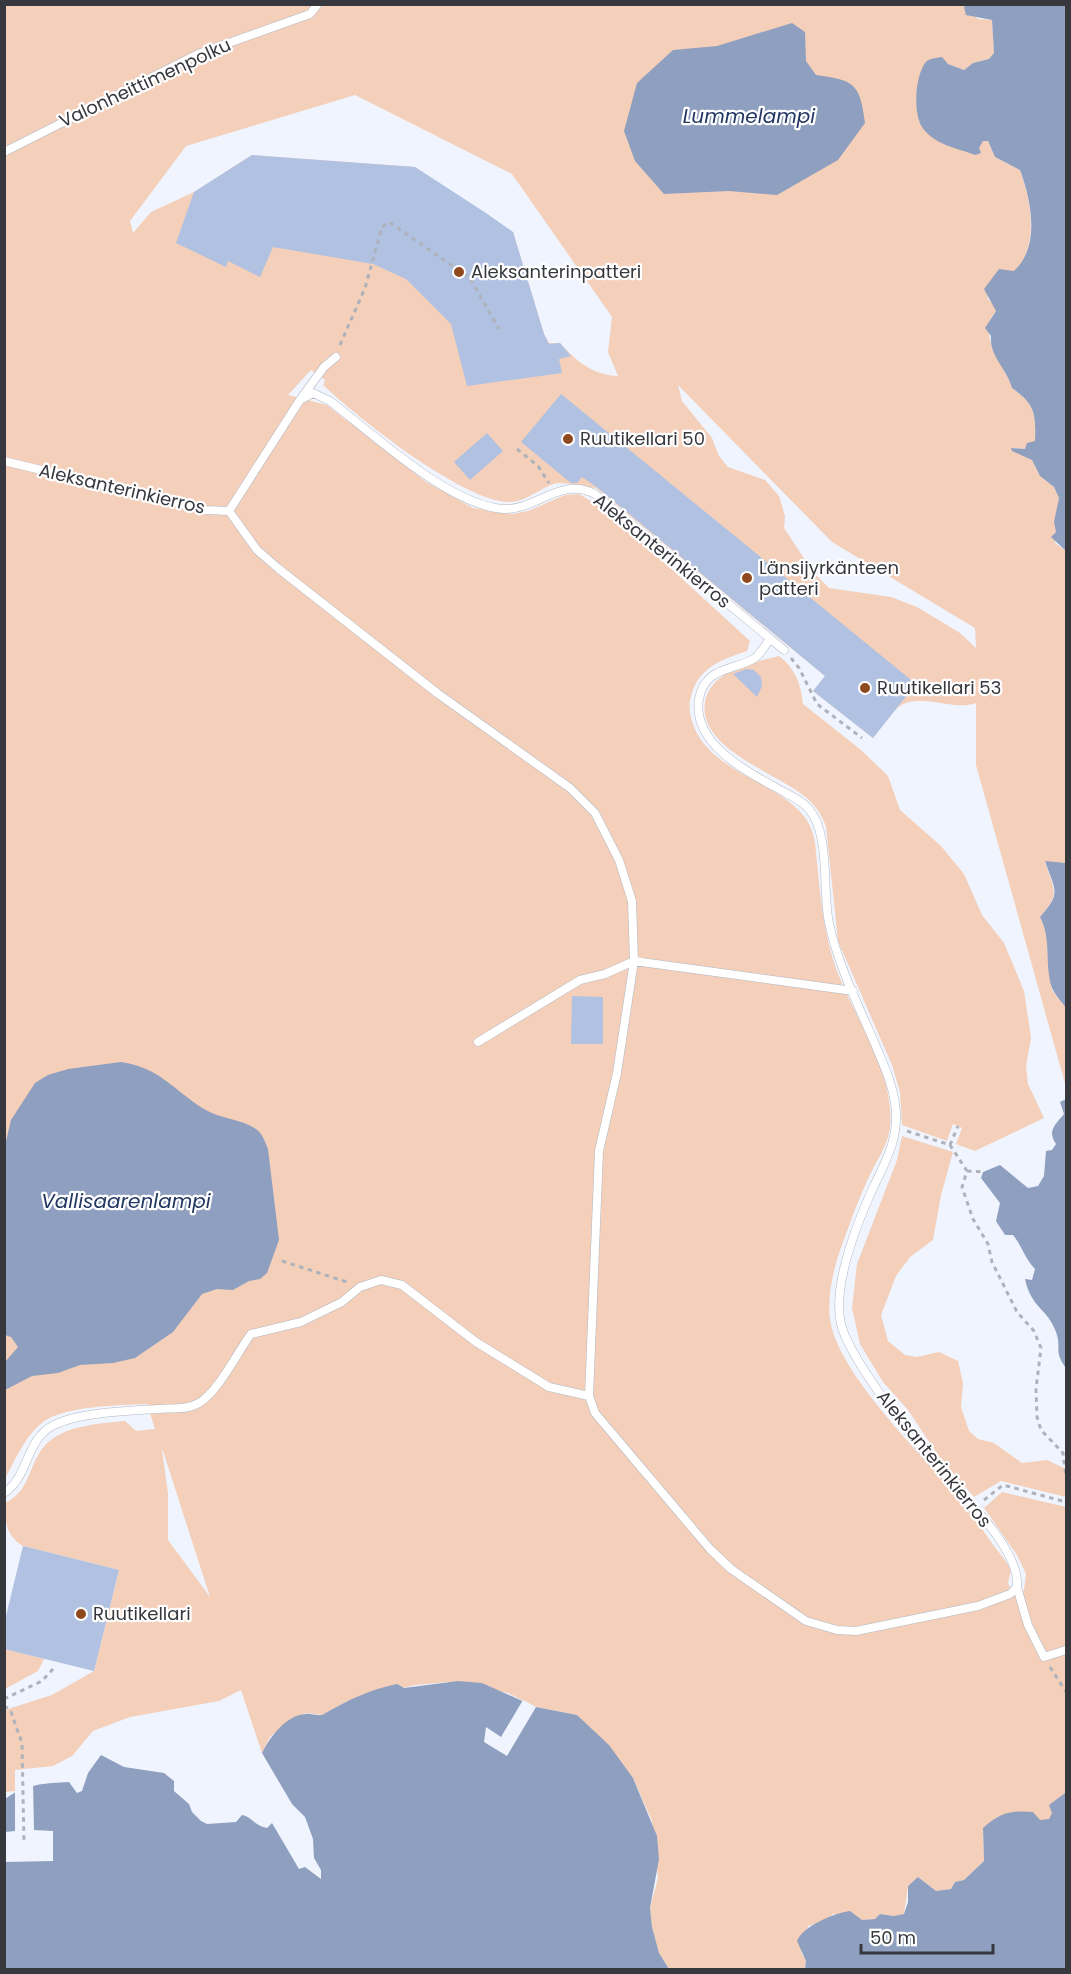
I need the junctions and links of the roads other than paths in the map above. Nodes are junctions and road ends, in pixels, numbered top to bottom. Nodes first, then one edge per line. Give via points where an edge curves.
1 (318, 4) edge
2 (4, 152) edge
3 (336, 357) road end
4 (300, 400) junction
5 (4, 461) edge
6 (229, 511) junction
7 (769, 640) junction
8 (783, 650) road end
9 (634, 961) junction
10 (853, 991) junction
11 (478, 1042) dead end
12 (589, 1396) junction
13 (4, 1493) edge
14 (1017, 1587) junction
15 (1066, 1650) edge

1 - 2 lane, Valonheittimenpolku via 310,14 198,54
3 - 4 lane
4 - 6 lane, Aleksanterinkierros
4 - 7 lane, Aleksanterinkierros via 313,393 322,396 435,480 479,503 516,508 577,488 595,494
5 - 6 lane, Aleksanterinkierros via 206,510
6 - 9 lane via 257,550 279,569 436,693 570,788 595,813 619,860 632,901
7 - 8 lane, Aleksanterinkierros
7 - 10 lane, Aleksanterinkierros via 753,659 725,667 708,681 700,698 700,721 729,757 799,800 815,817 822,843 829,923
9 - 10 lane
9 - 11 lane via 580,980
9 - 12 lane via 617,1073 599,1151
10 - 14 lane, Aleksanterinkierros via 893,1088 896,1127 892,1151 849,1253 840,1296 840,1323 851,1348 922,1449 975,1506 1011,1558 1017,1571
12 - 13 lane via 549,1387 476,1342 402,1285 381,1281 360,1287 342,1302 301,1323 251,1334 198,1403 183,1408 84,1417 51,1426 37,1438 18,1481
12 - 14 lane via 595,1413 710,1549 731,1569 806,1621 822,1628 856,1631 978,1606 1011,1594
14 - 15 lane, Aleksanterinkierros via 1028,1625 1044,1657

